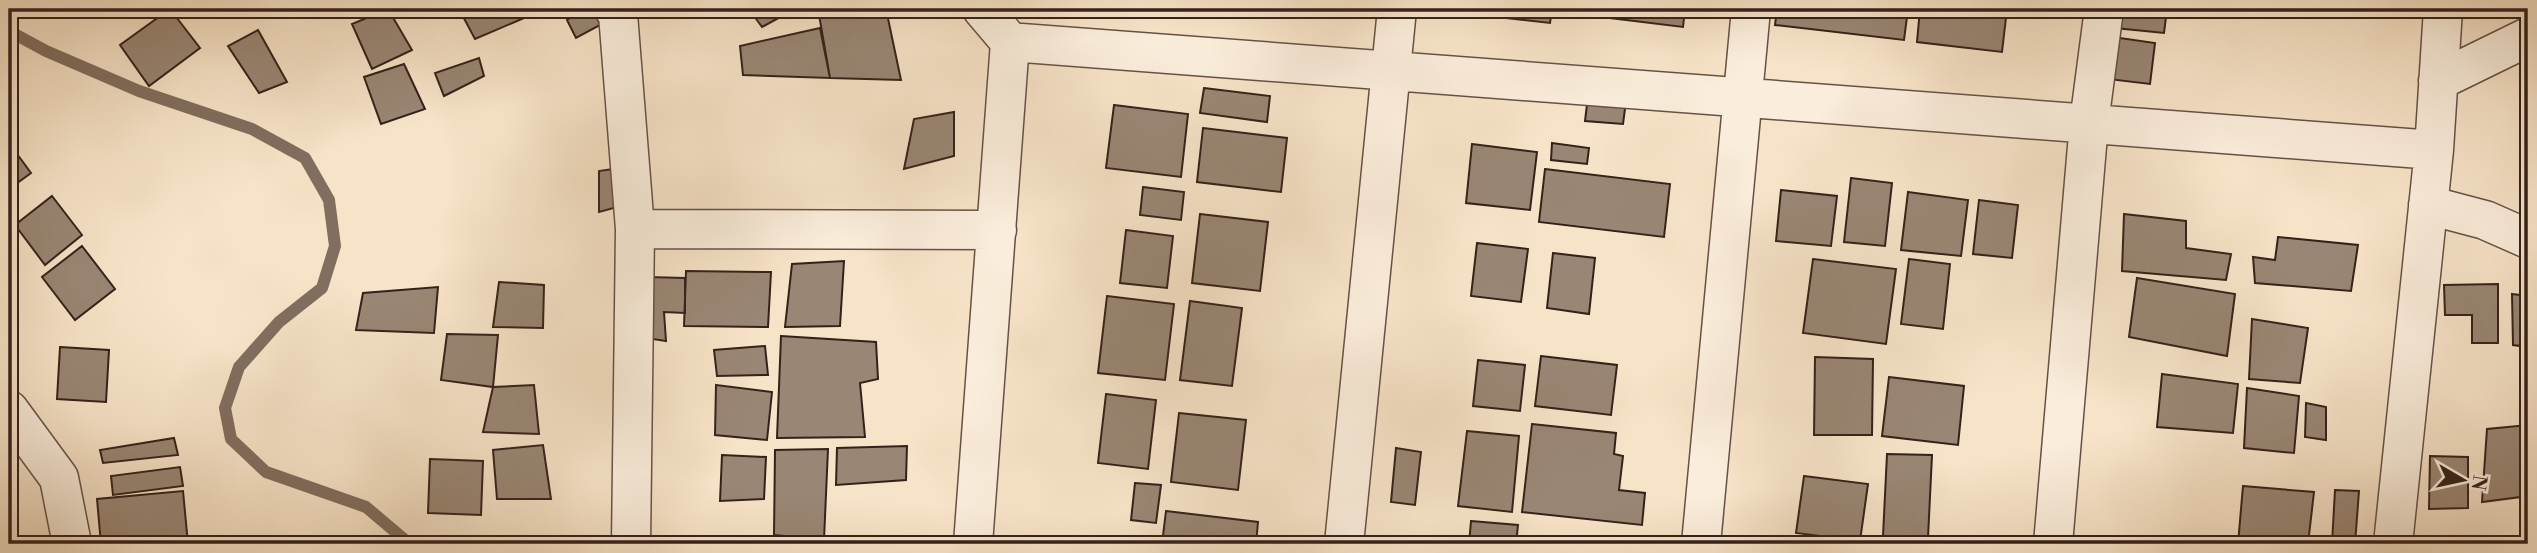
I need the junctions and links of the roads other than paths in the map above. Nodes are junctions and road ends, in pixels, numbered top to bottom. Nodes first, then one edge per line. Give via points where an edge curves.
1 (614, 9) edge
2 (982, 9) edge
3 (1397, 9) edge
4 (1751, 9) edge
5 (2104, 9) edge
6 (2443, 9) edge
7 (2528, 37) edge
8 (1010, 42) junction
9 (1391, 71) junction
10 (2438, 81) junction
11 (1742, 97) junction
12 (2089, 123) junction
13 (2434, 150) junction
14 (2428, 205) junction
15 (635, 229) junction
16 (997, 230) junction
17 (2528, 239) edge
18 (9, 410) edge
19 (72, 544) edge
20 (631, 544) edge
21 (973, 544) edge
22 (1344, 544) edge
23 (1701, 544) edge
24 (2053, 544) edge
25 (2393, 544) edge

1 - 15 street via 618,14
2 - 8 street
3 - 9 street
4 - 11 street
5 - 12 street
6 - 10 street
7 - 10 street
8 - 9 street
8 - 16 street
9 - 11 street
9 - 22 street
10 - 13 street
11 - 12 street
11 - 23 street
12 - 13 street
12 - 24 street
13 - 14 street
14 - 17 street via 2485,220
14 - 25 street
15 - 16 street
15 - 20 street
16 - 21 street
18 - 19 street via 59,478

